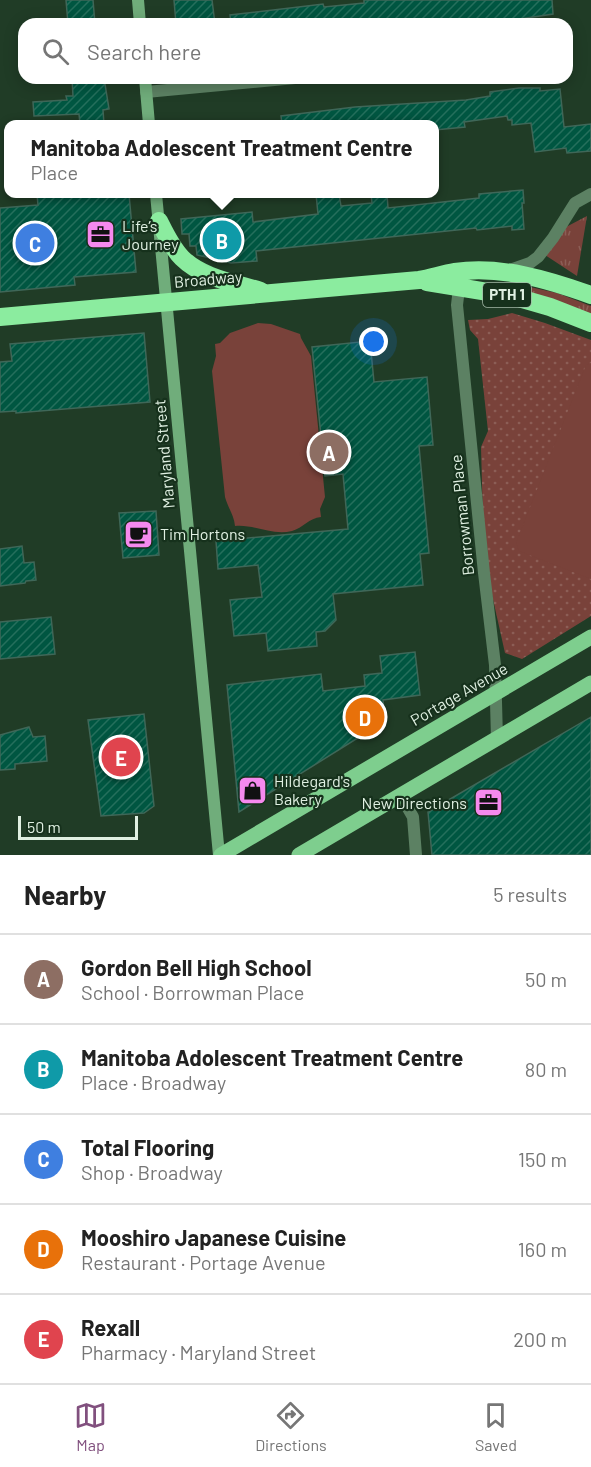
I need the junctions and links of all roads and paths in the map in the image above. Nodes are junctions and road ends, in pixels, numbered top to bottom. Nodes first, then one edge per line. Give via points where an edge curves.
1 (138, 0) edge
2 (140, 18) edge
3 (145, 84) edge
4 (231, 84) edge
5 (146, 92) junction
6 (149, 120) edge
7 (591, 194) edge
8 (156, 198) edge
9 (159, 221) junction
10 (500, 273) junction
11 (419, 280) junction
12 (459, 288) junction
13 (271, 294) junction
14 (591, 295) edge
15 (166, 302) junction
16 (0, 317) edge
17 (591, 323) edge
18 (591, 637) edge
19 (591, 683) edge
20 (496, 692) junction
21 (497, 739) junction
22 (401, 796) junction
23 (220, 855) edge
24 (299, 855) edge
25 (416, 855) edge

1 - 2 main road
3 - 5 main road
4 - 5 street
5 - 6 main road
7 - 10 street via 574,203 538,257
8 - 9 main road, Maryland Street
9 - 13 highway via 176,252 191,265 216,278
9 - 15 main road, Maryland Street
10 - 11 highway, Broadway / PTH 1 via 456,272
10 - 14 highway, Broadway / PTH 1
11 - 12 highway, Broadway / PTH 1
11 - 13 highway, Broadway / PTH 1
12 - 17 highway, Broadway / PTH 1 via 512,296
12 - 20 street, Borrowman Place via 457,305
13 - 15 highway, Broadway / PTH 1
15 - 16 highway, Broadway / PTH 1
15 - 23 main road, Maryland Street
18 - 20 main road, Portage Avenue
19 - 21 main road
20 - 21 street, Borrowman Place
20 - 23 main road, Portage Avenue
21 - 22 main road
22 - 24 main road
22 - 25 street via 413,818

